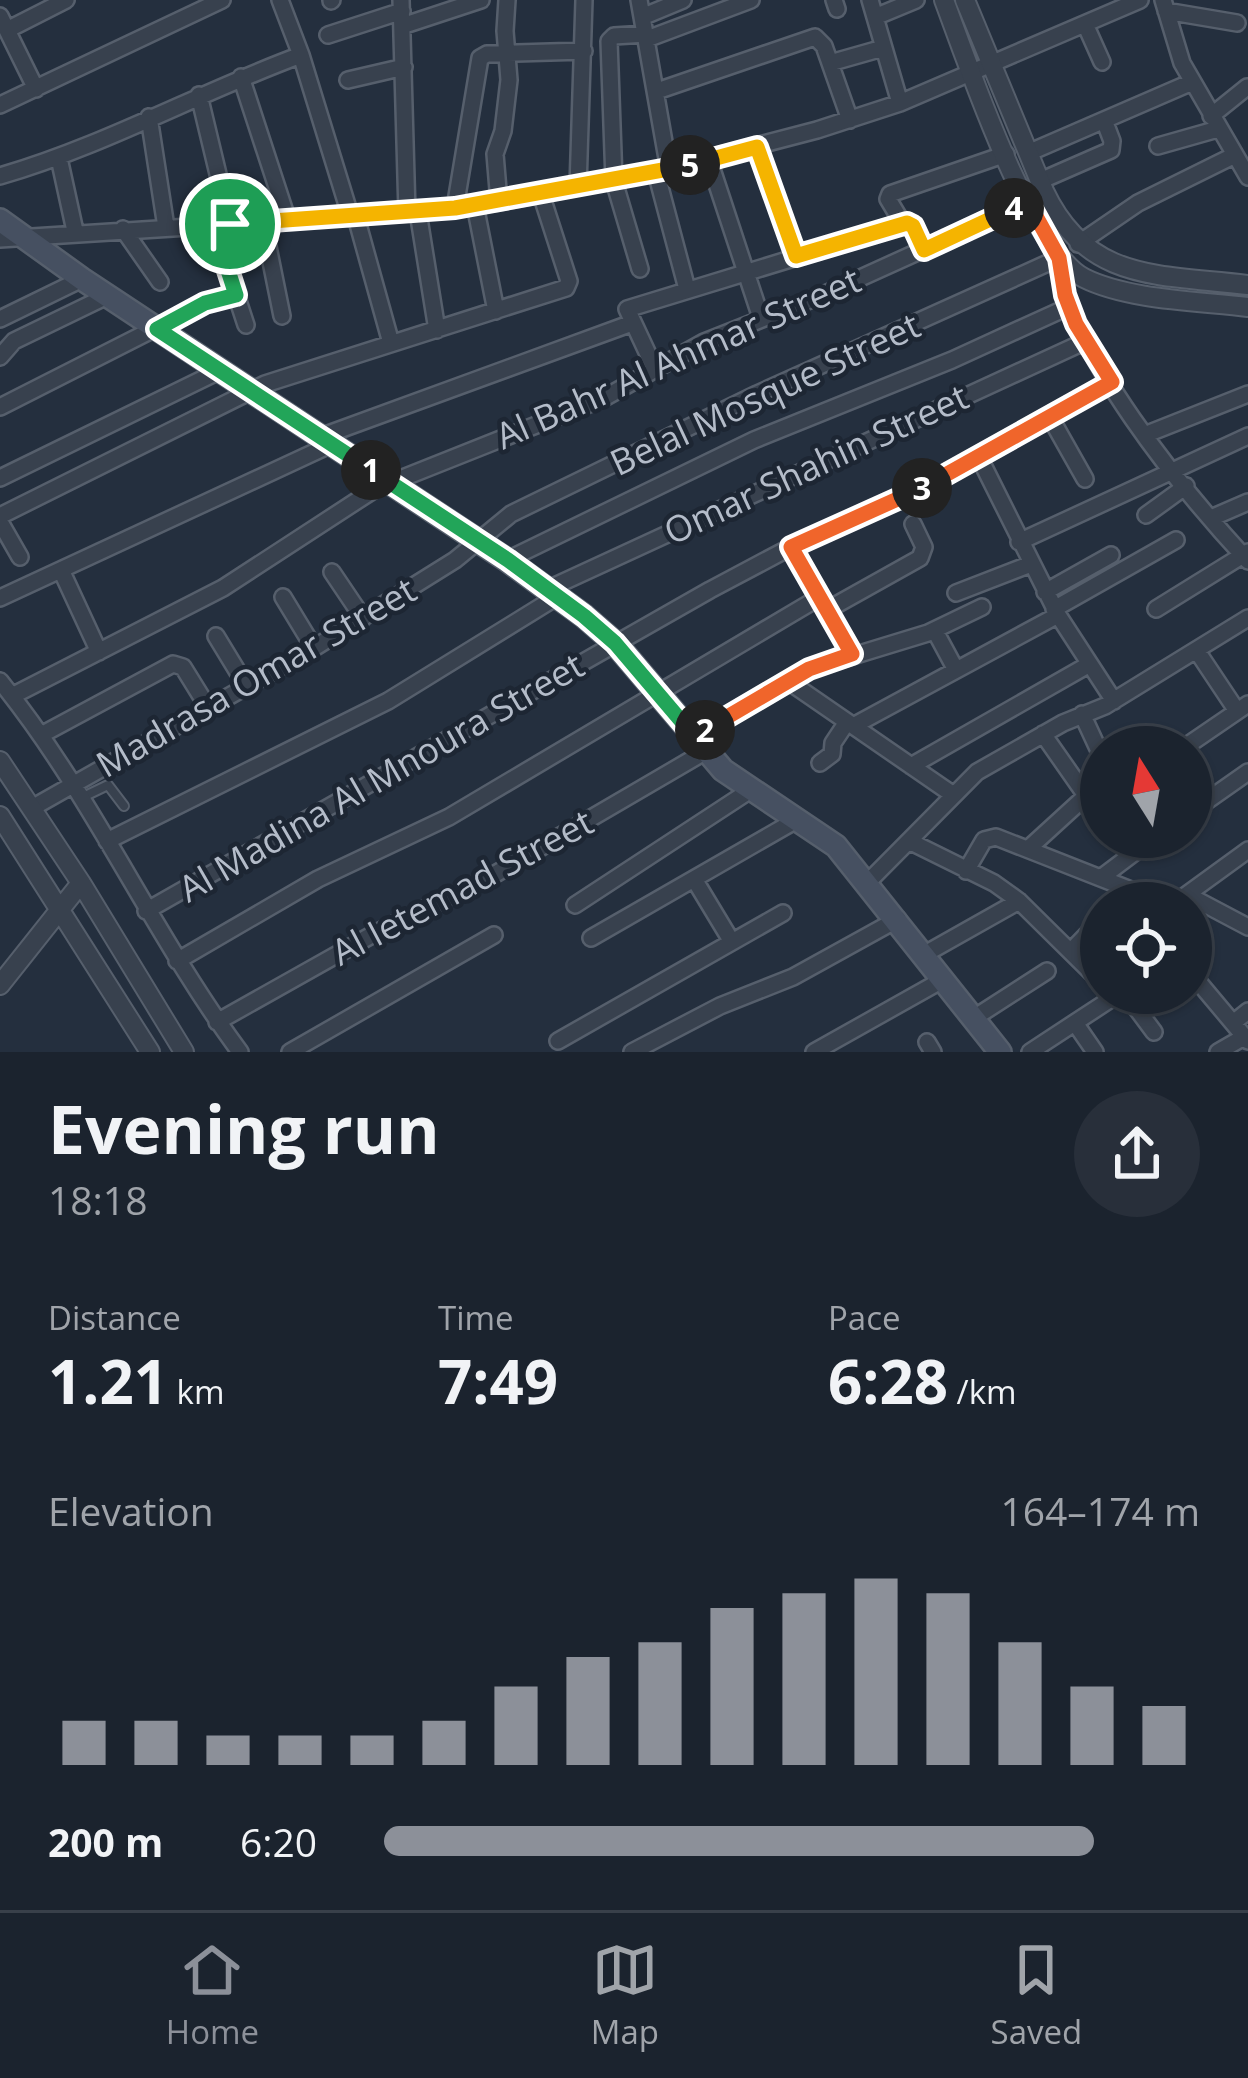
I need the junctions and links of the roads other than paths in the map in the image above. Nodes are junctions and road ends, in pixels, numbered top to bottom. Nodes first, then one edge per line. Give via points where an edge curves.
1 (66, 0) edge
2 (222, 0) edge
3 (280, 0) edge
4 (481, 0) edge
5 (508, 0) edge
6 (584, 0) edge
7 (683, 0) edge
8 (752, 0) edge
9 (916, 0) edge
10 (944, 0) edge
11 (965, 0) edge
12 (1140, 0) edge
13 (1164, 5) edge
14 (872, 8) edge
15 (402, 12) edge
16 (643, 22) edge
17 (3, 23) edge
18 (1237, 23) dead end
19 (1085, 25) junction
20 (328, 35) dead end
21 (883, 48) junction
22 (584, 51) junction
23 (507, 53) junction
24 (301, 55) junction
25 (1102, 62) dead end
26 (830, 63) junction
27 (404, 68) junction
28 (982, 69) junction
29 (242, 77) junction
30 (348, 80) dead end
31 (1192, 82) junction
32 (1247, 87) edge
33 (36, 88) junction
34 (657, 91) junction
35 (199, 94) junction
36 (899, 104) junction
37 (0, 105) edge
38 (149, 117) junction
39 (850, 120) junction
40 (1103, 120) junction
41 (1225, 136) junction
42 (1158, 146) dead end
43 (757, 147) junction
44 (1028, 153) junction
45 (1006, 154) junction
46 (59, 158) junction
47 (709, 160) junction
48 (663, 171) junction
49 (1145, 175) dead end
50 (0, 176) edge
51 (1248, 177) edge
52 (614, 181) junction
53 (1040, 181) junction
54 (578, 188) junction
55 (542, 194) junction
56 (1155, 194) junction
57 (499, 202) junction
58 (1028, 202) junction
59 (475, 205) junction
60 (455, 208) junction
61 (412, 213) junction
62 (354, 218) junction
63 (288, 221) junction
64 (263, 223) junction
65 (221, 224) junction
66 (903, 224) junction
67 (166, 227) junction
68 (123, 229) junction
69 (6, 231) edge
70 (75, 231) junction
71 (1078, 244) junction
72 (924, 250) junction
73 (796, 256) junction
74 (1059, 258) junction
75 (640, 269) dead end
76 (745, 271) junction
77 (82, 279) junction
78 (160, 282) dead end
79 (1248, 285) edge
80 (687, 289) junction
81 (236, 295) junction
82 (107, 296) junction
83 (1069, 307) junction
84 (1248, 307) edge
85 (496, 311) junction
86 (282, 316) dead end
87 (761, 318) junction
88 (0, 320) edge
89 (632, 323) junction
90 (246, 325) dead end
91 (157, 329) junction
92 (437, 330) junction
93 (1086, 341) junction
94 (392, 343) junction
95 (0, 357) edge
96 (655, 369) junction
97 (219, 371) junction
98 (1112, 382) junction
99 (250, 391) junction
100 (1248, 394) edge
101 (0, 407) edge
102 (1050, 417) junction
103 (1147, 434) junction
104 (1248, 436) edge
105 (326, 440) junction
106 (979, 457) junction
107 (1173, 470) junction
108 (0, 478) edge
109 (1085, 479) dead end
110 (392, 484) junction
111 (1186, 486) junction
112 (1248, 502) edge
113 (1146, 515) dead end
114 (1211, 518) junction
115 (0, 519) edge
116 (913, 524) dead end
117 (1176, 540) dead end
118 (476, 541) junction
119 (1019, 542) junction
120 (791, 547) junction
121 (1112, 555) dead end
122 (1246, 556) edge
123 (20, 557) dead end
124 (508, 560) junction
125 (1031, 564) junction
126 (61, 570) junction
127 (332, 572) dead end
128 (553, 592) junction
129 (1046, 592) junction
130 (956, 593) dead end
131 (283, 597) dead end
132 (0, 598) edge
133 (823, 603) junction
134 (982, 607) dead end
135 (1156, 609) dead end
136 (1056, 612) junction
137 (363, 618) junction
138 (1248, 618) edge
139 (934, 631) junction
140 (216, 636) dead end
141 (615, 643) junction
142 (314, 648) junction
143 (1197, 651) junction
144 (99, 652) junction
145 (852, 654) junction
146 (1088, 665) junction
147 (956, 670) junction
148 (0, 681) edge
149 (788, 681) junction
150 (247, 687) junction
151 (658, 692) junction
152 (12, 696) junction
153 (1114, 701) junction
154 (1243, 707) edge
155 (209, 709) junction
156 (1082, 715) junction
157 (850, 724) junction
158 (1087, 726) edge
159 (1212, 728) edge
160 (1042, 734) junction
161 (41, 735) junction
162 (700, 744) junction
163 (0, 760) edge
164 (820, 763) dead end
165 (911, 766) junction
166 (1248, 772) edge
167 (1080, 785) edge
168 (77, 790) junction
169 (749, 791) junction
170 (952, 794) junction
171 (1212, 797) edge
172 (124, 806) dead end
173 (32, 808) junction
174 (0, 815) edge
175 (1080, 816) edge
176 (798, 819) junction
177 (107, 841) junction
178 (911, 842) junction
179 (1028, 848) junction
180 (1248, 850) edge
181 (1125, 858) edge
182 (966, 872) junction
183 (1102, 878) junction
184 (694, 879) junction
185 (868, 882) junction
186 (1112, 882) edge
187 (1204, 882) edge
188 (81, 883) junction
189 (1019, 901) junction
190 (575, 905) dead end
191 (61, 907) junction
192 (1212, 907) edge
193 (146, 911) junction
194 (783, 913) dead end
195 (898, 919) junction
196 (1248, 927) edge
197 (494, 935) dead end
198 (591, 938) dead end
199 (732, 942) junction
200 (1080, 942) edge
201 (1072, 950) junction
202 (925, 954) junction
203 (1080, 959) edge
204 (177, 961) junction
205 (1047, 971) dead end
206 (944, 979) junction
207 (0, 985) edge
208 (1212, 998) edge
209 (1248, 1011) edge
210 (1088, 1014) edge
211 (1137, 1014) edge
212 (974, 1018) junction
213 (217, 1022) junction
214 (1075, 1023) junction
215 (1154, 1032) dead end
216 (1242, 1034) edge
217 (558, 1041) dead end
218 (150, 1052) edge
219 (184, 1052) edge
220 (240, 1052) edge
221 (290, 1052) edge
222 (632, 1052) edge
223 (814, 1052) edge
224 (1000, 1052) edge
225 (1030, 1052) edge
226 (1095, 1052) edge
227 (1218, 1052) edge

1 - 17 street
2 - 33 street
3 - 24 street
4 - 15 street
5 - 23 street
6 - 22 street
7 - 16 street
8 - 16 street
9 - 14 street
10 - 28 street
11 - 28 street
12 - 19 street
13 - 18 street
13 - 31 street
14 - 21 street
15 - 20 street
15 - 27 street
16 - 34 street
16 - 52 street via 610,40
17 - 33 street
19 - 25 street
19 - 28 street
21 - 26 street
21 - 36 street
22 - 23 street
22 - 54 street
23 - 57 street via 495,154
23 - 60 street via 480,58
24 - 29 street
24 - 62 street
26 - 34 street via 818,39 808,37
26 - 39 street
27 - 30 street
27 - 61 street
28 - 36 street
28 - 44 street
28 - 45 street
29 - 35 street
29 - 63 street
31 - 40 street
31 - 41 street
32 - 41 street
33 - 37 street
34 - 48 street
35 - 38 street
35 - 65 street
36 - 39 street
38 - 46 street
38 - 67 street
39 - 43 street
40 - 44 street
40 - 53 street via 1113,144 1108,152
41 - 42 street
41 - 51 street
41 - 56 street
43 - 47 street
43 - 73 street
44 - 53 street
45 - 58 street
45 - 66 street via 890,194
46 - 50 street
46 - 70 street
47 - 48 street
47 - 76 street
48 - 52 street
48 - 80 street
49 - 56 street
52 - 54 street
52 - 75 street
53 - 71 street
54 - 55 street
55 - 57 street
55 - 85 street via 568,285
56 - 71 street
57 - 59 street
58 - 72 street, Al Bahr Al Ahmar Street
58 - 74 street
59 - 60 street
59 - 85 street
60 - 61 street
61 - 62 street
61 - 92 street
62 - 63 street
62 - 94 street
63 - 64 street
64 - 65 street
64 - 86 street
65 - 67 street
65 - 81 street
66 - 72 street via 912,224
66 - 73 street
67 - 68 street
68 - 70 street
68 - 78 street
69 - 70 street
69 - 77 main road
71 - 79 street via 1126,267
72 - 87 street, Al Bahr Al Ahmar Street
73 - 76 street
74 - 83 street
74 - 84 street via 1107,286
74 - 118 street, Belal Mosque Street via 757,394 511,514
76 - 80 street
76 - 87 street
77 - 82 main road
77 - 88 street
80 - 89 street via 627,309
81 - 90 street
81 - 91 street
82 - 91 main road
82 - 95 street via 14,341
83 - 93 street
83 - 124 street via 754,440
85 - 92 street
87 - 96 street, Al Bahr Al Ahmar Street
89 - 96 street
89 - 105 street
91 - 97 main road
91 - 101 street
92 - 94 street
93 - 98 street
93 - 128 street, Omar Shahin Street
94 - 99 street
96 - 110 street, Al Bahr Al Ahmar Street
97 - 99 main road
97 - 108 street
98 - 102 street, Al Madina Al Mnoura Street
98 - 103 street
99 - 105 main road
99 - 115 street
100 - 103 street
102 - 106 street, Al Madina Al Mnoura Street
102 - 109 street
103 - 107 street
104 - 107 street
105 - 110 main road
105 - 126 street
106 - 119 street
106 - 120 street, Al Madina Al Mnoura Street
107 - 111 street
107 - 119 street
110 - 118 main road
110 - 144 street, Al Bahr Al Ahmar Street
111 - 113 street
111 - 114 street
112 - 114 street
114 - 122 street
115 - 123 street
116 - 133 street via 924,547 920,558
117 - 136 street
118 - 124 main road
118 - 137 street, Madrasa Omar Street
119 - 125 street
120 - 133 street
120 - 141 street, Al Madina Al Mnoura Street
121 - 129 street
122 - 135 street
124 - 128 main road
125 - 129 street
125 - 130 street
126 - 132 street
126 - 144 street
127 - 137 street
128 - 141 main road
128 - 177 street, Omar Shahin Street via 399,694
129 - 136 street
131 - 142 street
133 - 145 street
133 - 151 street
134 - 139 street, Al Ietemad Street
136 - 146 street
136 - 147 street
137 - 142 street, Madrasa Omar Street
138 - 143 street
139 - 145 street, Al Ietemad Street
139 - 147 street
140 - 150 street
141 - 151 main road
141 - 193 street, Al Madina Al Mnoura Street
142 - 150 street, Madrasa Omar Street
143 - 153 street
143 - 154 street
144 - 152 street, Al Bahr Al Ahmar Street
145 - 149 street, Al Ietemad Street
146 - 153 street
146 - 165 street
147 - 157 street
148 - 152 street
149 - 157 street
149 - 162 street, Al Ietemad Street
150 - 155 street, Madrasa Omar Street
151 - 162 main road
151 - 204 street via 434,825 319,879
152 - 161 street
153 - 156 street
154 - 159 street
155 - 161 street via 185,669 172,664
155 - 168 street, Madrasa Omar Street
156 - 158 street
156 - 160 street
157 - 164 street
157 - 165 street
160 - 167 street
160 - 170 street
161 - 168 street
162 - 169 main road
162 - 213 street, Al Ietemad Street via 497,873
163 - 173 street
165 - 170 street
166 - 171 street
168 - 172 lane via 109,785
168 - 173 street, Madrasa Omar Street
168 - 177 street
169 - 176 main road
169 - 190 street
170 - 178 street
173 - 188 street
174 - 191 street
175 - 179 street
176 - 184 street
176 - 185 main road
177 - 193 street
178 - 182 street
178 - 185 street
179 - 182 street via 988,838
179 - 183 street
180 - 187 street
181 - 183 street
182 - 189 street
183 - 186 street
184 - 198 street
184 - 199 street
185 - 195 main road
188 - 191 street
188 - 219 street
189 - 201 street
189 - 202 street
191 - 207 street
191 - 218 street
192 - 196 street
193 - 204 street
194 - 199 street
195 - 202 main road
195 - 222 street
197 - 221 street
199 - 217 street
200 - 201 street
201 - 203 street
202 - 206 main road
204 - 213 street
205 - 212 street
206 - 212 main road
206 - 223 street
208 - 216 street
209 - 216 street
210 - 214 street
211 - 215 street
212 - 224 main road
213 - 220 street
214 - 225 street
214 - 226 street
216 - 227 street

